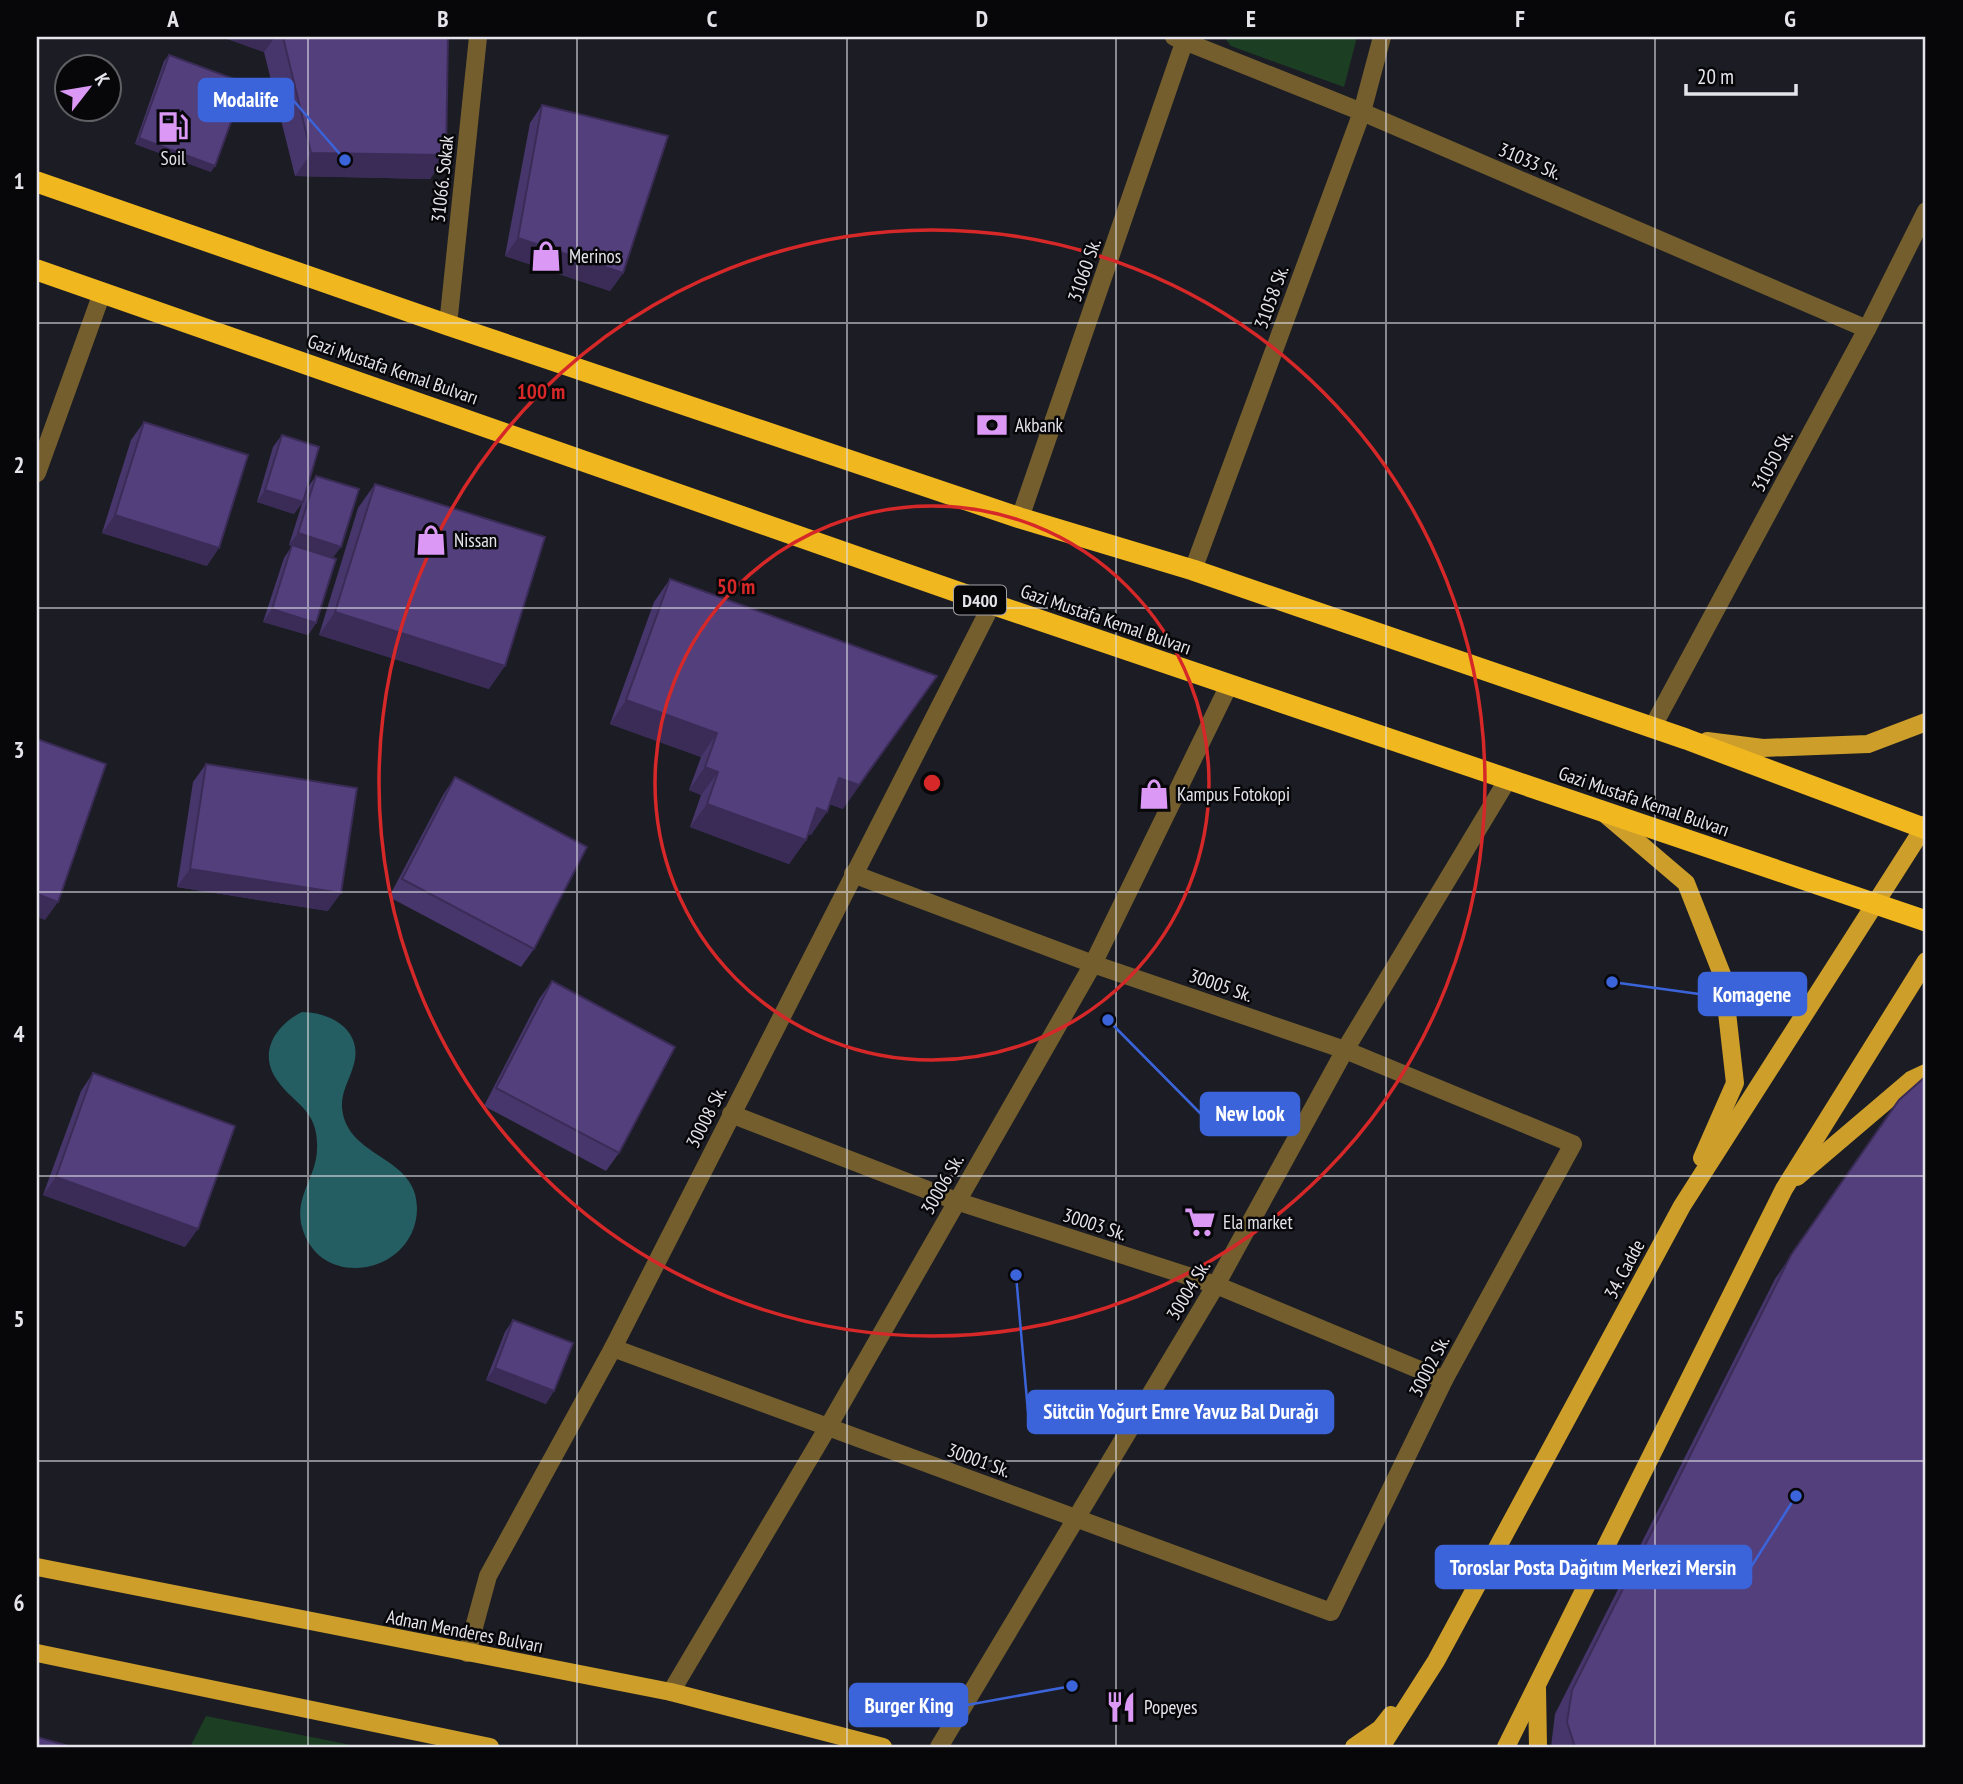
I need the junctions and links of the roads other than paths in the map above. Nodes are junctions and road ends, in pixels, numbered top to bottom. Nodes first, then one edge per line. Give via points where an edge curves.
1 (478, 37) edge
2 (1382, 37) edge
3 (1182, 38) edge
4 (1362, 112) junction
5 (37, 182) edge
6 (1926, 211) edge
7 (37, 270) edge
8 (102, 293) junction
9 (448, 325) junction
10 (1867, 329) junction
11 (37, 472) edge
12 (1020, 518) junction
13 (1193, 570) junction
14 (992, 604) junction
15 (1228, 685) junction
16 (1926, 722) edge
17 (1652, 728) junction
18 (1686, 739) junction
19 (1508, 779) junction
20 (1600, 810) junction
21 (1925, 827) edge
22 (853, 874) junction
23 (1875, 904) junction
24 (1926, 921) edge
25 (1926, 961) edge
26 (1093, 964) junction
27 (1345, 1050) junction
28 (1926, 1073) edge
29 (731, 1114) junction
30 (1573, 1144) joint
31 (1784, 1189) junction
32 (956, 1201) junction
33 (1682, 1206) junction
34 (1216, 1285) junction
35 (613, 1348) junction
36 (1444, 1380) junction
37 (828, 1427) junction
38 (1075, 1517) junction
39 (37, 1567) edge
40 (1331, 1612) joint
41 (37, 1653) edge
42 (467, 1653) junction
43 (1436, 1661) junction
44 (1537, 1685) junction
45 (671, 1692) junction
46 (490, 1747) edge
47 (883, 1747) edge
48 (939, 1747) edge
49 (1354, 1747) edge
50 (1381, 1747) edge
51 (1506, 1747) edge
52 (1538, 1747) edge

1 - 9 street, 31066. Sokak
2 - 4 street, 31058 Sk.
3 - 4 street, 31033 Sk.
3 - 12 street, 31060 Sk.
4 - 10 street, 31033 Sk.
4 - 13 street, 31058 Sk.
5 - 9 highway
6 - 10 street, 31050 Sk.
7 - 8 highway, Gazi Mustafa Kemal Bulvarı / D400
8 - 11 street
8 - 14 highway, Gazi Mustafa Kemal Bulvarı / D400
9 - 12 highway
10 - 17 street, 31050 Sk.
12 - 13 highway
13 - 17 highway
14 - 15 highway, Gazi Mustafa Kemal Bulvarı / D400
14 - 22 street, 30008 Sk.
15 - 19 highway, Gazi Mustafa Kemal Bulvarı / D400
15 - 26 street, 30006 Sk.
16 - 18 main road via 1868,744 1763,747
17 - 18 highway
18 - 21 highway
19 - 20 highway, Gazi Mustafa Kemal Bulvarı / D400
19 - 27 street, 30004 Sk.
20 - 23 highway, Gazi Mustafa Kemal Bulvarı / D400
20 - 33 main road via 1686,883 1723,977 1735,1083
21 - 23 main road, 34. Cadde
22 - 26 street, 30005 Sk.
22 - 29 street, 30008 Sk.
23 - 24 highway, Gazi Mustafa Kemal Bulvarı / D400
23 - 33 main road, 34. Cadde
25 - 31 main road
26 - 27 street, 30005 Sk.
26 - 32 street, 30006 Sk.
27 - 30 street, 30005 Sk.
27 - 34 street, 30004 Sk.
28 - 31 main road via 1911,1080
29 - 32 street, 30003 Sk.
29 - 35 street, 30008 Sk.
30 - 36 street, 30002 Sk.
31 - 44 main road
32 - 34 street, 30003 Sk.
32 - 37 street, 30006 Sk.
33 - 43 main road, 34. Cadde
34 - 36 street, 30003 Sk.
34 - 38 street, 30004 Sk.
35 - 37 street, 30001 Sk.
35 - 42 street, 30008 Sk. via 488,1576
36 - 40 street, 30002 Sk.
37 - 38 street, 30001 Sk.
37 - 45 street, 30006 Sk.
38 - 40 street, 30001 Sk.
38 - 48 street, 30004 Sk.
39 - 42 main road, Adnan Menderes Bulvarı
41 - 46 main road
42 - 45 main road, Adnan Menderes Bulvarı
43 - 49 main road via 1380,1729
43 - 50 main road, 34. Cadde
44 - 51 main road
44 - 52 main road
45 - 47 main road, Adnan Menderes Bulvarı

